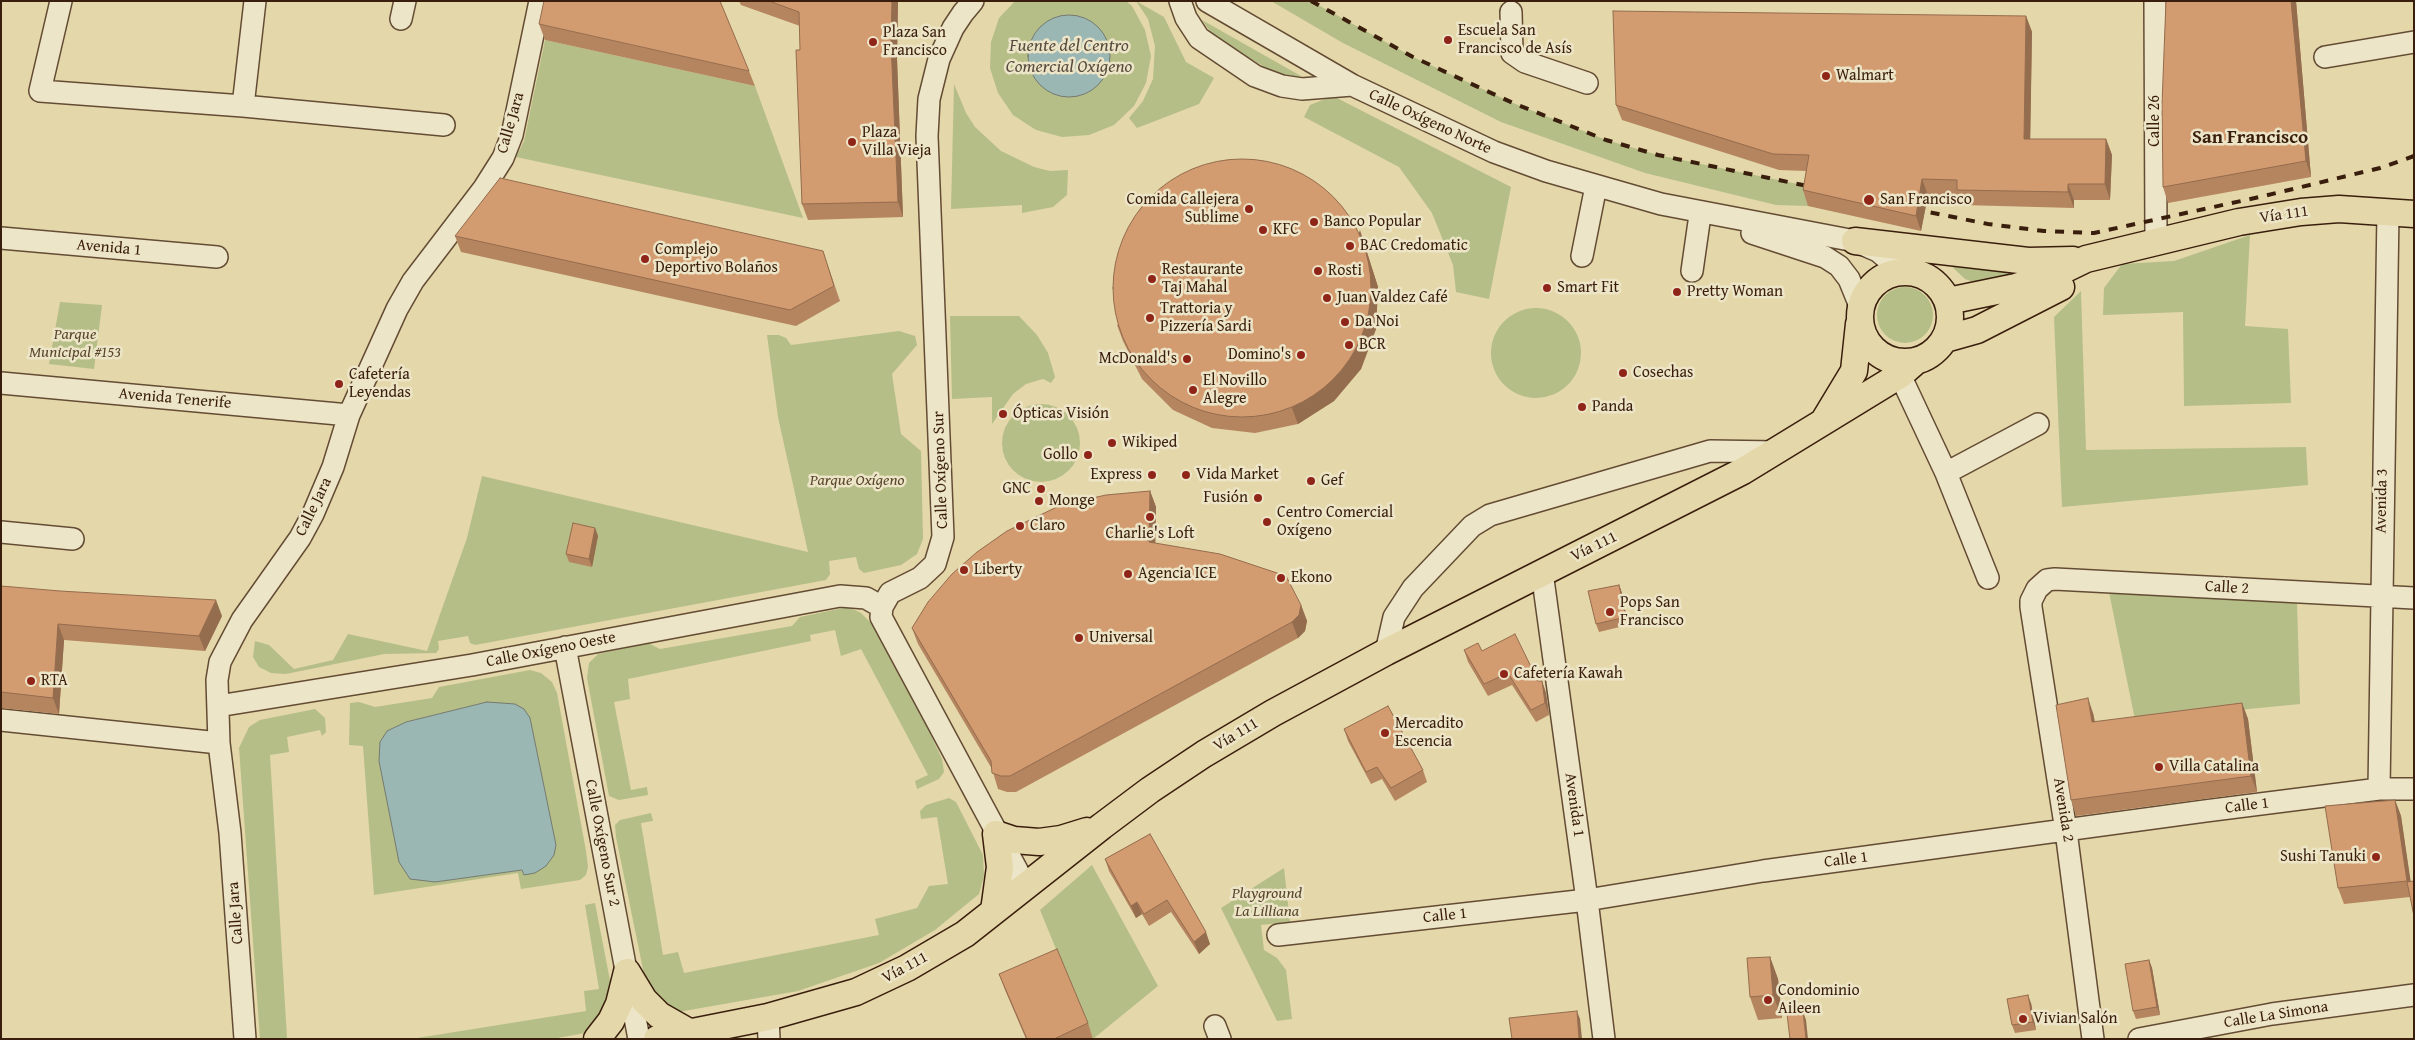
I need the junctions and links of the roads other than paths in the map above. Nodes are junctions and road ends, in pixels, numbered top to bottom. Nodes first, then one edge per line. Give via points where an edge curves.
1 (61, 1) edge
2 (255, 1) edge
3 (540, 1) edge
4 (974, 1) edge
5 (1180, 1) edge
6 (1207, 1) edge
7 (2155, 11) edge
8 (1511, 12) dead end
9 (2414, 42) edge
10 (2325, 57) dead end
11 (1587, 83) dead end
12 (1352, 85) junction
13 (243, 106) junction
14 (444, 125) dead end
15 (1596, 186) junction
16 (1669, 205) junction
17 (2388, 212) junction
18 (2414, 214) edge
19 (1700, 215) junction
20 (1, 238) edge
21 (2156, 240) junction
22 (1854, 241) junction
23 (1582, 256) dead end
24 (217, 257) dead end
25 (2086, 259) junction
26 (1692, 271) dead end
27 (1894, 272) junction
28 (1948, 301) junction
29 (1860, 315) junction
30 (1945, 339) junction
31 (1908, 368) junction
32 (1, 383) edge
33 (350, 415) junction
34 (1822, 424) junction
35 (2038, 424) dead end
36 (1777, 452) junction
37 (1946, 473) junction
38 (1, 532) edge
39 (73, 539) dead end
40 (1542, 572) junction
41 (1988, 578) dead end
42 (2042, 584) joint
43 (2380, 596) junction
44 (2414, 598) edge
45 (882, 607) junction
46 (565, 647) junction
47 (1386, 652) junction
48 (218, 706) junction
49 (1, 720) edge
50 (220, 743) junction
51 (2379, 789) junction
52 (2414, 789) edge
53 (1102, 826) junction
54 (2066, 831) junction
55 (996, 834) junction
56 (1026, 885) junction
57 (1587, 900) junction
58 (994, 911) junction
59 (1278, 935) dead end
60 (627, 972) junction
61 (2414, 995) edge
62 (768, 1028) edge
63 (690, 1032) junction
64 (245, 1039) edge
65 (597, 1039) edge
66 (639, 1039) edge
67 (657, 1039) edge
68 (1604, 1039) edge
69 (2093, 1039) edge
70 (2139, 1039) edge

1 - 13 street via 40,91
2 - 13 street
3 - 33 street, Calle Jara via 512,135 503,158 413,281 397,309
4 - 45 street, Calle Oxígeno Sur via 958,20 938,59 927,126 943,537 940,553 928,572 890,593
5 - 12 street via 1199,38 1255,76 1302,89
6 - 12 street, Calle Oxígeno Norte
7 - 21 street, Calle 26
8 - 11 street via 1512,53 1525,62
9 - 10 street
12 - 15 street, Calle Oxígeno Norte via 1494,152
13 - 14 street
15 - 16 street, Calle Oxígeno Norte
15 - 23 street
16 - 19 street, Calle Oxígeno Norte
16 - 22 street, Calle Oxígeno Norte
17 - 18 main road, Vía 111
17 - 21 main road, Vía 111 via 2339,209 2301,212
17 - 43 street, Avenida 3
19 - 26 street
19 - 29 street, Calle Oxígeno Norte via 1825,257 1839,266 1849,279
20 - 24 street, Avenida 1
21 - 25 main road, Vía 111
21 - 30 main road, Vía 111 via 1977,330
22 - 25 main road via 2028,261
22 - 27 street, Calle Oxígeno Norte via 1878,251 1892,264
25 - 28 main road, Vía 111 via 2051,276 2016,287
27 - 28 main road via 1907,271 1932,280
27 - 29 main road via 1876,281 1863,297
28 - 30 main road via 1950,320
29 - 31 main road via 1864,338 1873,350
29 - 34 main road, Vía 111 via 1854,371
30 - 31 main road via 1930,355
31 - 34 main road, Vía 111
31 - 37 street
32 - 33 street, Avenida Tenerife
33 - 48 street, Calle Jara via 313,514 225,651 218,670
34 - 36 main road, Vía 111
35 - 37 street
36 - 40 main road, Vía 111 via 1699,495
36 - 47 street via 1710,451 1490,515 1472,526 1413,588 1394,618
37 - 41 street
38 - 39 street
40 - 47 main road, Vía 111
40 - 57 street, Avenida 1
42 - 43 street, Calle 2 via 2055,579
42 - 54 street, Avenida 2 via 2033,594 2031,607
43 - 44 street, Calle 2
43 - 51 street, Avenida 3
45 - 46 street, Calle Oxígeno Oeste via 866,598 840,596
45 - 55 street via 885,627
46 - 48 street, Calle Oxígeno Oeste
46 - 60 street, Calle Oxígeno Sur 2
47 - 53 main road, Vía 111 via 1204,754
48 - 50 street, Calle Jara
49 - 50 street
50 - 64 street, Calle Jara
51 - 52 street, Calle 1
51 - 54 street, Calle 1
53 - 55 main road via 1061,839 1038,842 1014,840
53 - 56 main road, Vía 111
54 - 57 street, Calle 1 via 1763,870
54 - 69 street, Avenida 2
55 - 56 street
55 - 58 main road via 1000,867
56 - 58 main road, Vía 111
57 - 59 street, Calle 1
57 - 68 street, Avenida 1
58 - 62 main road, Vía 111 via 965,934 887,978
60 - 63 main road via 644,1000 660,1015
60 - 65 main road via 619,1004
60 - 66 street, Calle Oxígeno Sur 2
61 - 70 street, Calle La Simona via 2272,1014
62 - 63 main road, Vía 111
63 - 67 main road, Vía 111

